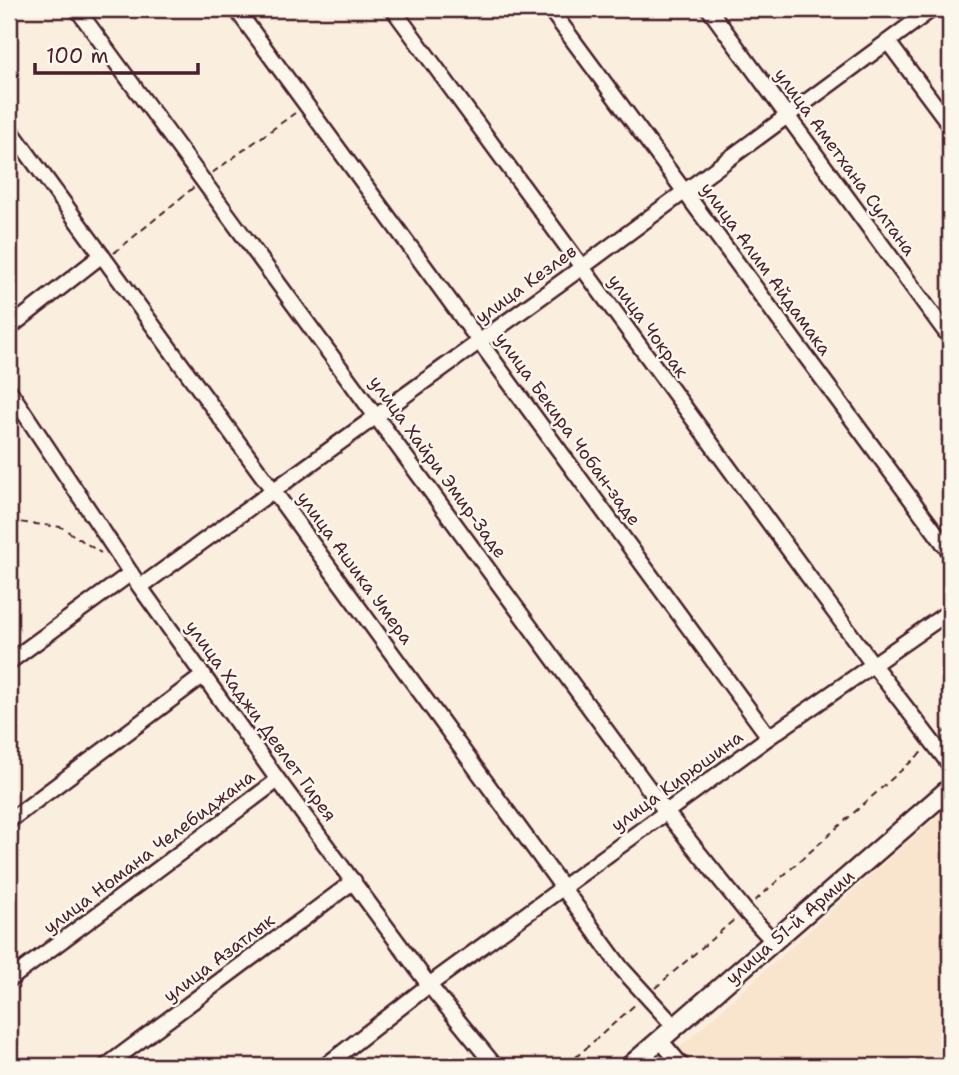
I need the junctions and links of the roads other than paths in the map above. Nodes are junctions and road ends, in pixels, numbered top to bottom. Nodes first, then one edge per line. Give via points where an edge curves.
1 (77, 9) edge
2 (236, 9) edge
3 (393, 9) edge
4 (550, 9) edge
5 (709, 9) edge
6 (932, 9) edge
7 (888, 42) junction
8 (788, 117) junction
9 (950, 125) edge
10 (9, 128) edge
11 (685, 191) junction
12 (104, 258) junction
13 (581, 268) junction
14 (9, 328) edge
15 (950, 338) edge
16 (479, 341) junction
17 (9, 390) edge
18 (377, 416) junction
19 (275, 491) junction
20 (950, 552) edge
21 (131, 573) junction
22 (140, 587) junction
23 (950, 611) edge
24 (9, 662) edge
25 (874, 666) junction
26 (204, 675) junction
27 (769, 737) junction
28 (950, 765) edge
29 (278, 780) junction
30 (950, 789) edge
31 (666, 813) junction
32 (9, 821) edge
33 (354, 881) junction
34 (564, 888) junction
35 (774, 942) junction
36 (9, 980) edge
37 (429, 985) junction
38 (675, 1027) junction
39 (660, 1041) junction
40 (106, 1066) edge
41 (325, 1066) edge
42 (495, 1066) edge
43 (630, 1066) edge
44 (682, 1066) edge

1 - 18 street, улица Хайри Эмир-Заде
2 - 16 street, улица Бекира Чобан-заде
3 - 13 street, улица Чокрак
4 - 11 street, улица Алим Айдамака
5 - 8 street, улица Аметхана Султана
6 - 7 street, улица Кезлев
7 - 8 street, улица Кезлев
7 - 9 street
8 - 11 street, улица Кезлев
8 - 15 street, улица Аметхана Султана
10 - 12 street, улица Ашика Умера
11 - 13 street, улица Кезлев
11 - 20 street, улица Алим Айдамака
12 - 14 street
12 - 19 street, улица Ашика Умера
13 - 16 street, улица Кезлев
13 - 25 street, улица Чокрак
16 - 18 street, улица Кезлев
16 - 27 street, улица Бекира Чобан-заде
17 - 21 street, улица Хаджи Девлет Гирея
18 - 19 street, улица Кезлев
18 - 31 street, улица Хайри Эмир-Заде
19 - 22 street, улица Кезлев
19 - 34 street, улица Ашика Умера
21 - 22 street, улица Хаджи Девлет Гирея
21 - 24 street
22 - 26 street, улица Хаджи Девлет Гирея
23 - 25 street, улица Кирюшина
25 - 27 street, улица Кирюшина
25 - 28 street, улица Чокрак
26 - 29 street, улица Хаджи Девлет Гирея
26 - 32 street
27 - 31 street, улица Кирюшина
29 - 33 street, улица Хаджи Девлет Гирея
29 - 36 street, улица Номана Челебиджана
30 - 35 main road, улица 51-й Армии
31 - 34 street, улица Кирюшина
31 - 35 street, улица Хайри Эмир-Заде
33 - 37 street, улица Хаджи Девлет Гирея
33 - 40 street, улица Азатлык
34 - 37 street, улица Кирюшина
34 - 38 street, улица Ашика Умера via 622,969
35 - 38 main road, улица 51-й Армии
37 - 41 street, улица Кирюшина
37 - 42 street, улица Хаджи Девлет Гирея
38 - 39 main road, улица 51-й Армии
39 - 43 main road, улица 51-й Армии
39 - 44 street

